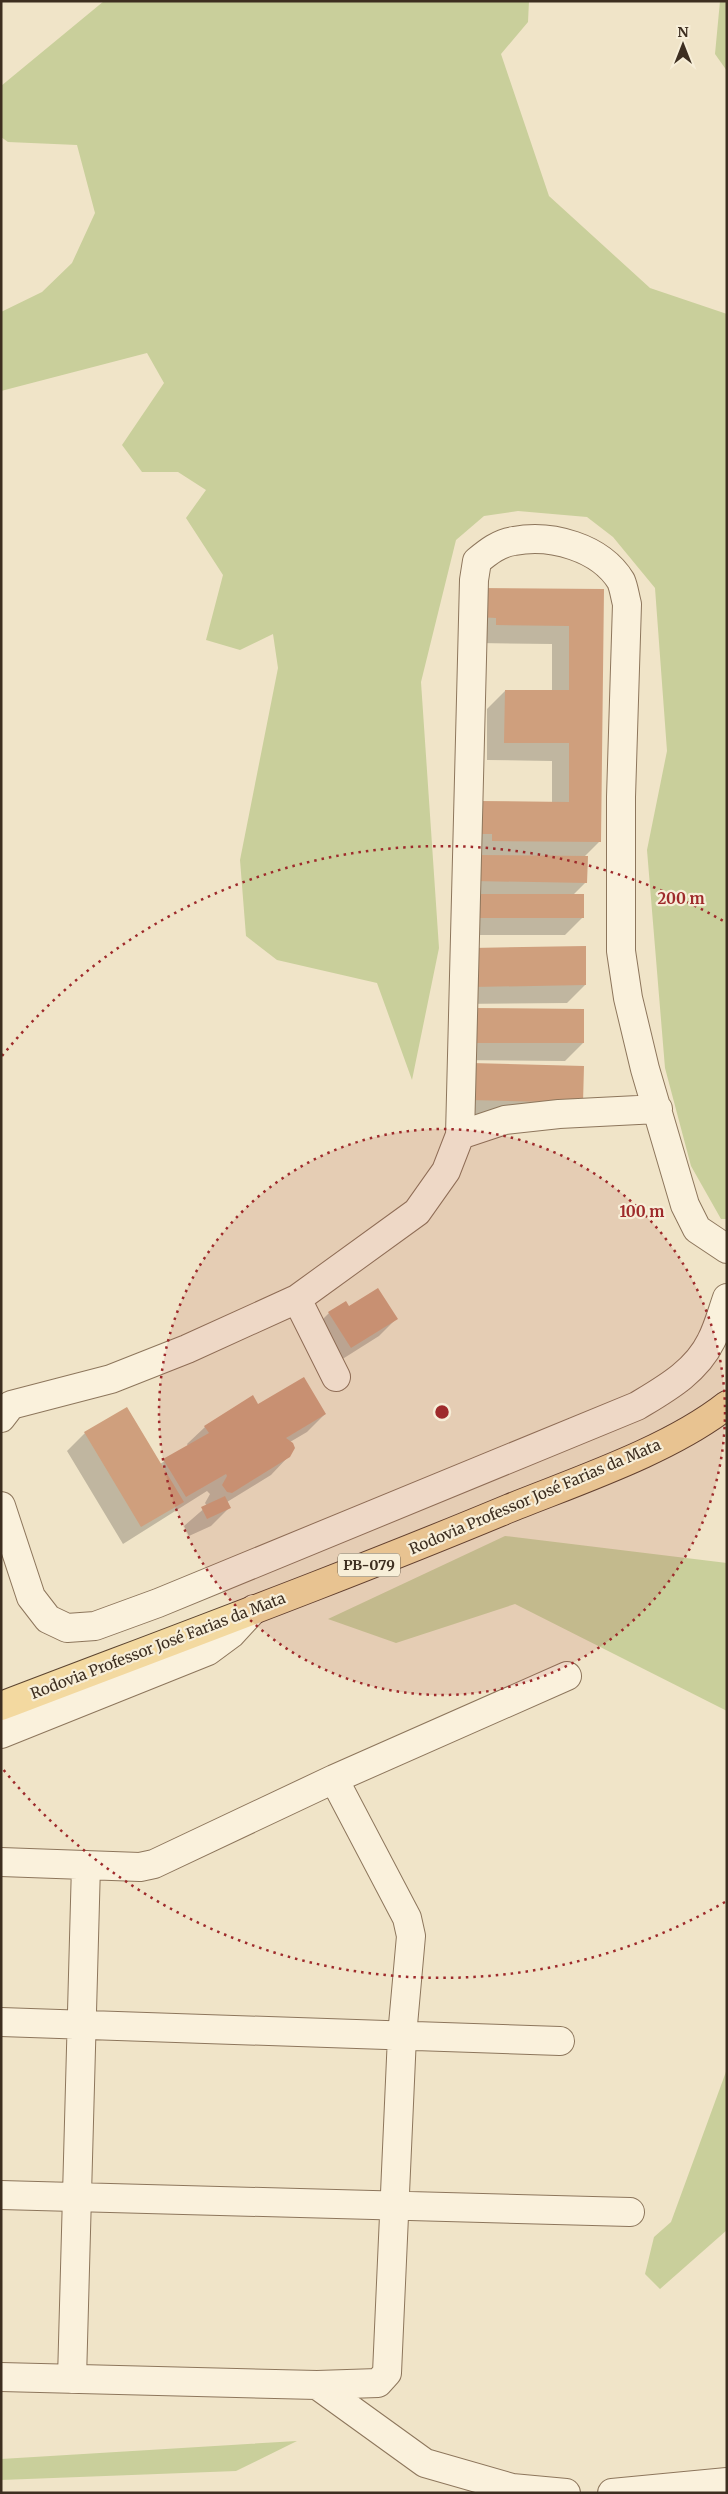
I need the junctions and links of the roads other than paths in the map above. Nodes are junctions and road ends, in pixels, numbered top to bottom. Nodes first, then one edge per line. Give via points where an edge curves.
1 (658, 1109) junction
2 (460, 1135) junction
3 (727, 1249) edge
4 (727, 1298) edge
5 (298, 1299) junction
6 (336, 1377) dead end
7 (727, 1405) edge
8 (5, 1409) edge
9 (1, 1506) edge
10 (254, 1609) junction
11 (567, 1676) dead end
12 (1, 1706) edge
13 (1, 1734) edge
14 (334, 1780) junction
15 (1, 1862) edge
16 (86, 1865) junction
17 (1, 2022) edge
18 (82, 2025) junction
19 (402, 2036) junction
20 (560, 2041) dead end
21 (1, 2195) edge
22 (77, 2197) junction
23 (396, 2206) junction
24 (630, 2212) dead end
25 (1, 2377) edge
26 (72, 2379) junction
27 (317, 2386) junction
28 (727, 2482) edge
29 (566, 2493) edge
30 (612, 2493) edge

1 - 2 street via 505,1120
1 - 2 street via 628,998 621,951 621,798 627,604 622,583 612,570 588,552 545,539 512,541 490,550 477,561 474,580
1 - 3 street via 685,1205 697,1229
2 - 5 street via 446,1171 418,1212
4 - 9 street via 711,1341 700,1358 677,1382 637,1406 95,1626 67,1628 48,1619 31,1597
5 - 6 street
5 - 8 street via 111,1379
7 - 10 main road, Rodovia Professor José Farias da Mata / PB-079 via 675,1437 624,1461 402,1553
10 - 12 main road, Rodovia Professor José Farias da Mata / PB-079
10 - 13 street via 231,1634 208,1651
11 - 14 street
14 - 16 street via 154,1864 140,1867
14 - 19 street via 407,1918 411,1936
15 - 16 street
16 - 18 street
17 - 18 street
18 - 19 street
18 - 22 street
19 - 20 street
19 - 23 street
21 - 22 street
22 - 23 street
22 - 26 street
23 - 24 street
23 - 27 street via 388,2373 378,2383
25 - 26 street
26 - 27 street
27 - 29 street via 425,2463 512,2488
28 - 30 street

